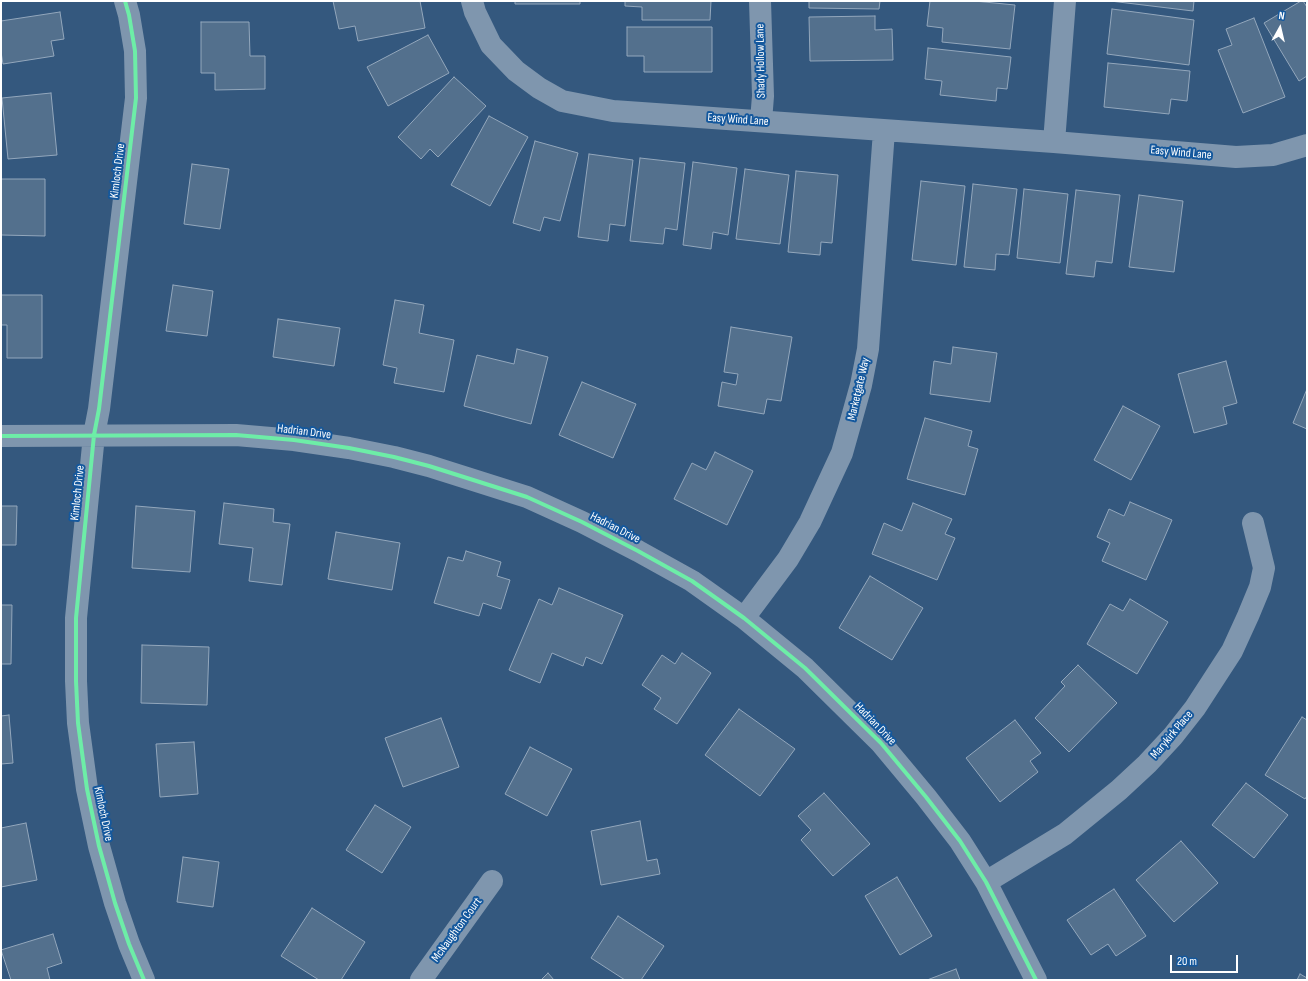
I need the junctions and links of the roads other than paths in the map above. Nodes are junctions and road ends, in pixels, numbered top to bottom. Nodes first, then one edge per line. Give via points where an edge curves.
1 (125, 1) edge
2 (472, 1) edge
3 (760, 1) edge
4 (1065, 1) edge
5 (761, 121) junction
6 (884, 131) junction
7 (1054, 142) junction
8 (1307, 145) edge
9 (94, 435) junction
10 (1, 436) edge
11 (1253, 523) dead end
12 (744, 618) junction
13 (492, 881) dead end
14 (986, 882) junction
15 (144, 980) edge
16 (421, 980) edge
17 (1036, 980) edge

1 - 9 street, Kimloch Drive via 130,15 135,51 136,98
2 - 5 street, Easy Wind Lane via 491,45 516,71 562,101 613,111
3 - 5 street, Shady Hollow Lane via 763,96
4 - 7 street
5 - 6 street, Easy Wind Lane
6 - 7 street, Easy Wind Lane
6 - 12 street, Marketgate Way via 868,349 842,453 810,522 788,559
7 - 8 street, Easy Wind Lane via 1236,158 1273,155
9 - 10 street, Hadrian Drive
9 - 12 street, Hadrian Drive via 236,435 294,440 349,448 429,466 527,497 582,522 692,581
9 - 15 street, Kimloch Drive via 76,618 78,723 87,789 99,846 115,903
11 - 14 street, Marykirk Place via 1264,568 1260,587 1232,651 1195,708 1173,736 1119,790 1065,834
12 - 14 street, Hadrian Drive via 805,668 881,743 960,841
13 - 16 street, McNaughton Court
14 - 17 street, Hadrian Drive

